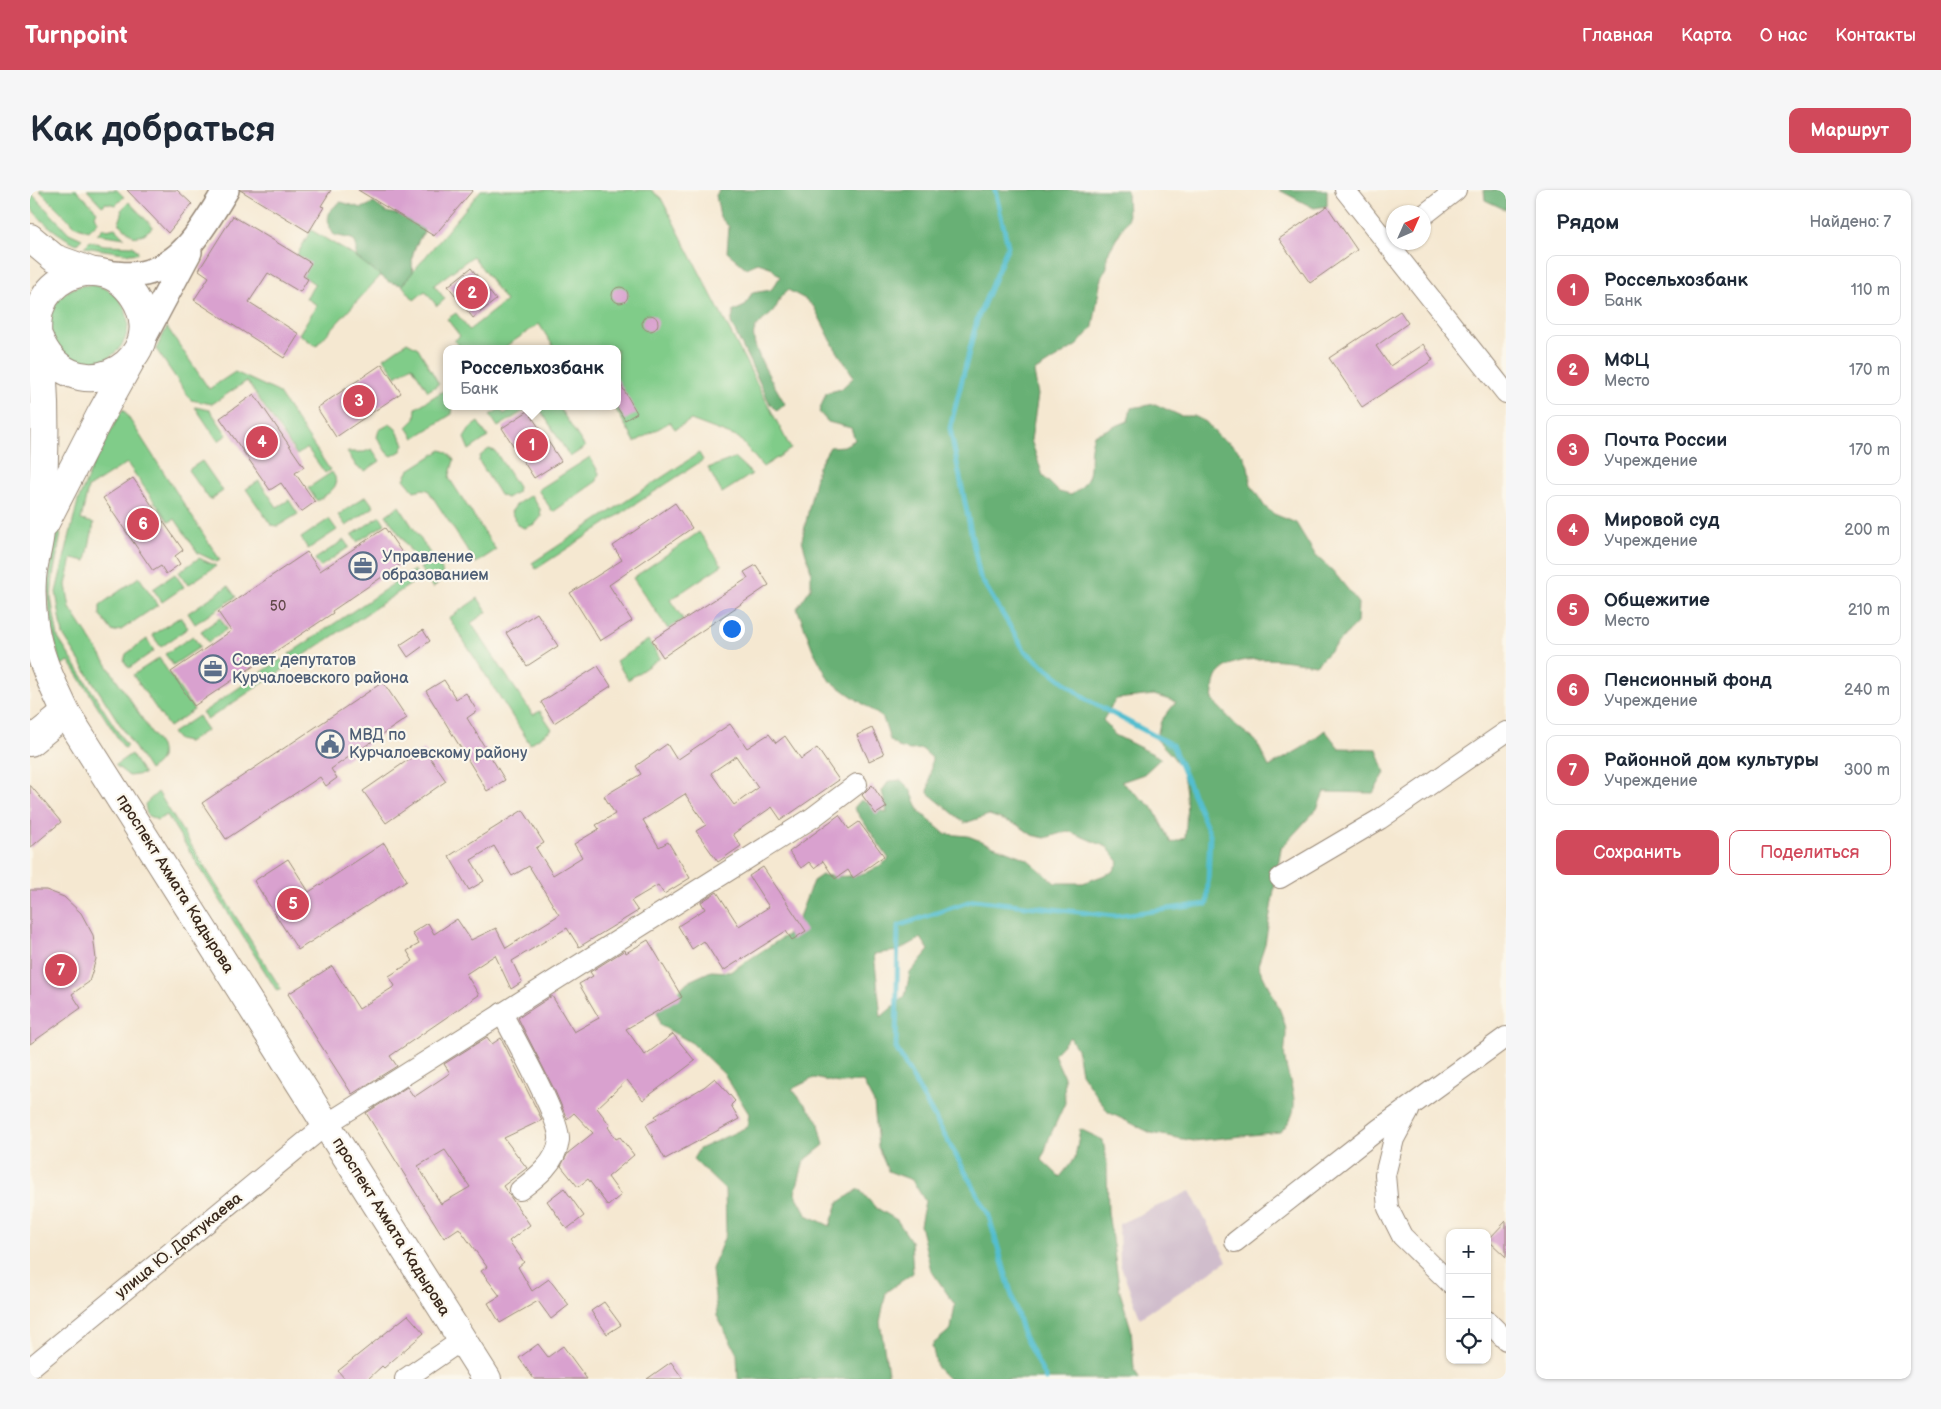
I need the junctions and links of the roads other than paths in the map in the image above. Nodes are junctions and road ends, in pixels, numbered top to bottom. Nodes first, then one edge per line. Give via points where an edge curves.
1 (226, 190) edge
2 (1345, 190) edge
3 (1456, 190) edge
4 (1431, 210) edge
5 (198, 234) junction
6 (1386, 236) edge
7 (30, 238) edge
8 (1397, 250) edge
9 (96, 272) junction
10 (30, 293) edge
11 (38, 335) junction
12 (137, 349) junction
13 (1506, 394) edge
14 (40, 533) junction
15 (66, 713) junction
16 (1506, 732) edge
17 (30, 742) edge
18 (858, 784) dead end
19 (1280, 878) dead end
20 (502, 1013) junction
21 (1506, 1037) edge
22 (1412, 1106) junction
23 (327, 1124) junction
24 (520, 1190) dead end
25 (1235, 1242) dead end
26 (1446, 1279) edge
27 (1491, 1325) edge
28 (462, 1340) junction
29 (1506, 1340) edge
30 (30, 1368) edge
31 (404, 1379) edge
32 (487, 1379) edge

1 - 5 street
2 - 6 street
3 - 4 street
5 - 9 street via 163,268 144,274
5 - 12 street
7 - 9 main road via 54,258
8 - 13 street
9 - 11 main road via 66,277 50,290 40,308
9 - 12 main road via 119,281 136,299 143,322
10 - 11 main road, проспект Ахмата Кадырова
11 - 12 main road via 44,352 53,363 79,377 93,378 120,369
11 - 14 main road, проспект Ахмата Кадырова via 44,418
12 - 14 main road
14 - 15 main road, проспект Ахмата Кадырова via 32,580 34,626 47,674
15 - 17 main road
15 - 23 main road, проспект Ахмата Кадырова
16 - 19 street via 1380,819
18 - 20 street, улица Ю. Дохтукаева via 812,818
20 - 23 street, улица Ю. Дохтукаева
20 - 24 street via 554,1116 559,1139 554,1157
21 - 22 street
22 - 25 street
22 - 26 street via 1394,1138 1386,1175 1388,1208 1402,1236
23 - 28 main road, проспект Ахмата Кадырова
23 - 30 street, улица Ю. Дохтукаева
27 - 29 street
28 - 31 street
28 - 32 main road, проспект Ахмата Кадырова

